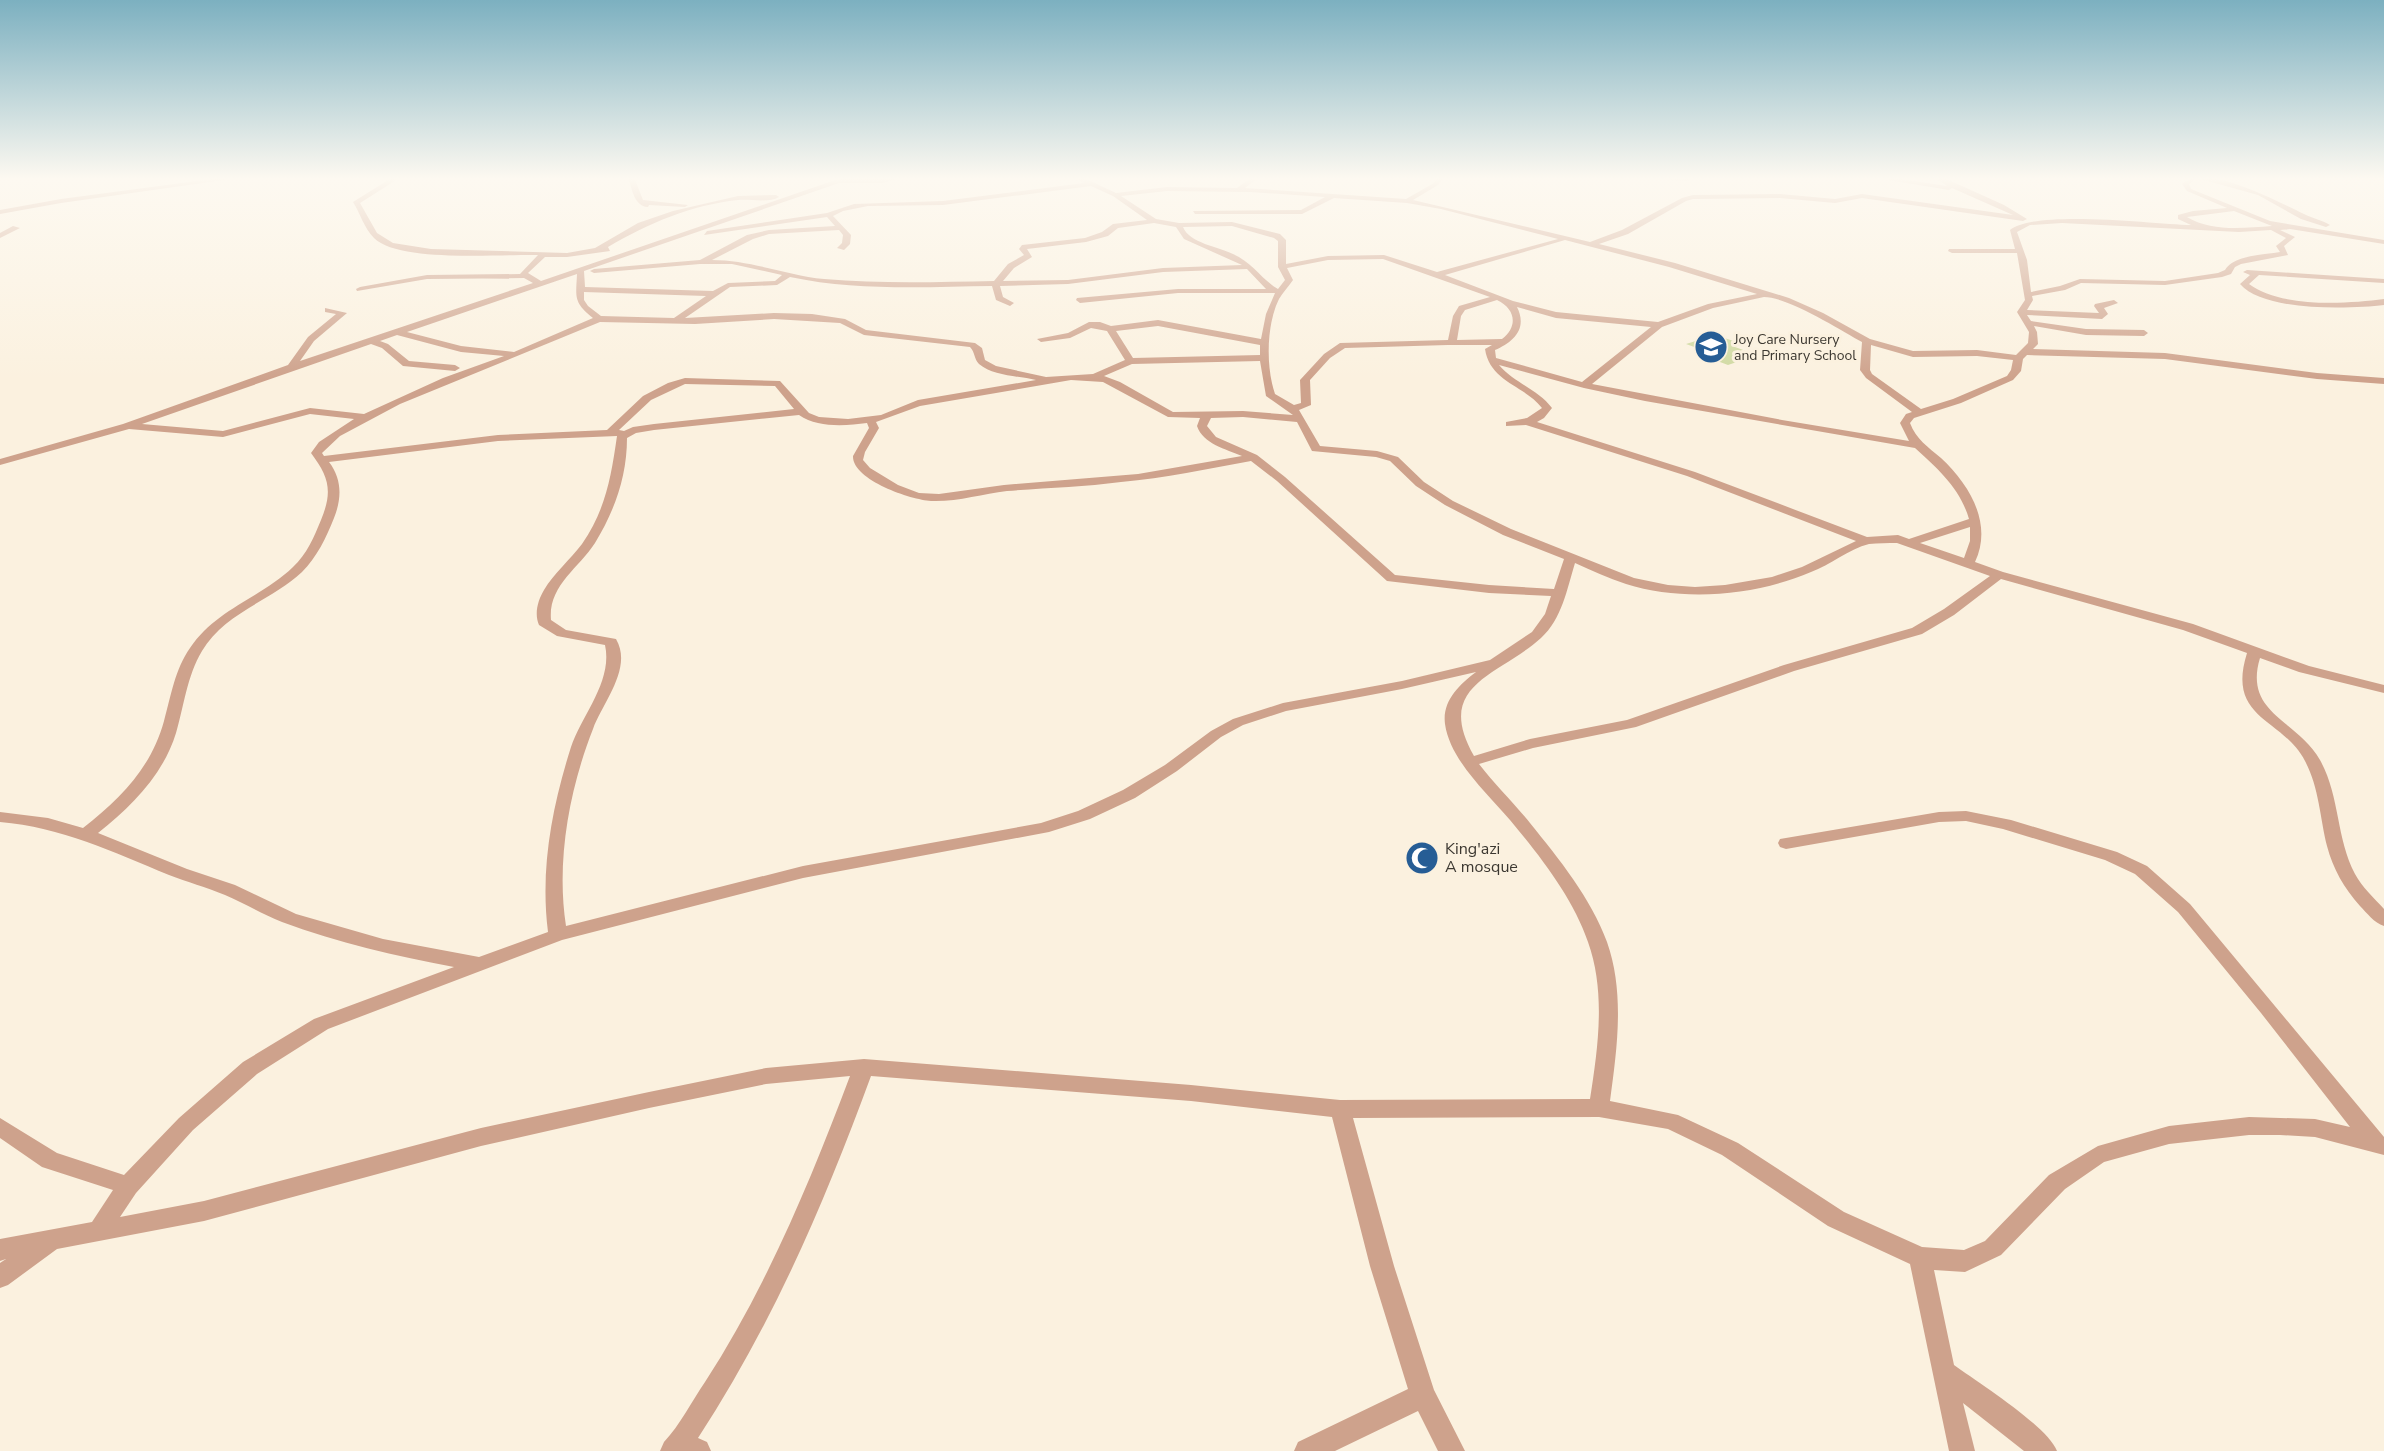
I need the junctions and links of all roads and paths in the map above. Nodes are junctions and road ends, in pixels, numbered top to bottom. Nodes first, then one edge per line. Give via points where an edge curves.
1 (398, 245) edge
2 (608, 245) edge
3 (649, 245) joint
4 (736, 245) edge
5 (844, 245) edge
6 (1045, 245) edge
7 (1203, 245) edge
8 (1282, 245) edge
9 (1546, 245) edge
10 (1588, 245) edge
11 (2017, 245) edge
12 (2282, 245) edge
13 (841, 248) dead end
14 (598, 250) junction
15 (1952, 251) dead end
16 (2019, 251) junction
17 (624, 254) junction
18 (543, 255) junction
19 (700, 262) junction
20 (648, 266) junction
21 (1250, 267) junction
22 (1282, 267) junction
23 (2230, 268) junction
24 (577, 272) junction
25 (788, 274) junction
26 (2256, 274) junction
27 (525, 276) junction
28 (1435, 276) junction
29 (2384, 282) edge
30 (541, 284) junction
31 (996, 284) junction
32 (360, 289) dead end
33 (579, 289) junction
34 (1278, 292) junction
35 (716, 294) junction
36 (1767, 294) junction
37 (2027, 295) junction
38 (1497, 298) junction
39 (1080, 300) dead end
40 (2384, 302) edge
41 (1010, 303) dead end
42 (1510, 303) junction
43 (2114, 303) dead end
44 (328, 310) dead end
45 (2021, 312) junction
46 (599, 319) junction
47 (675, 321) junction
48 (2029, 323) junction
49 (1659, 324) junction
50 (1110, 329) junction
51 (397, 332) junction
52 (2144, 333) dead end
53 (1041, 339) dead end
54 (369, 340) junction
55 (1867, 341) junction
56 (1506, 342) junction
57 (1266, 343) junction
58 (1452, 344) junction
59 (515, 354) junction
60 (2023, 355) junction
61 (1266, 358) junction
62 (1493, 360) junction
63 (1130, 361) junction
64 (291, 367) junction
65 (455, 368) dead end
66 (1095, 377) junction
67 (1051, 380) junction
68 (2384, 381) edge
69 (1584, 385) junction
70 (1293, 409) junction
71 (799, 412) junction
72 (1919, 412) junction
73 (1207, 414) junction
74 (363, 417) junction
75 (870, 419) junction
76 (1301, 419) junction
77 (1528, 422) junction
78 (1510, 424) dead end
79 (127, 426) junction
80 (610, 433) junction
81 (626, 434) junction
82 (1917, 445) junction
83 (1253, 457) junction
84 (323, 459) junction
85 (0, 462) edge
86 (1976, 521) junction
87 (1866, 541) junction
88 (1911, 542) junction
89 (1570, 558) junction
90 (1968, 564) junction
91 (1999, 575) junction
92 (1560, 593) junction
93 (2255, 651) junction
94 (1496, 663) junction
95 (2384, 689) edge
96 (1469, 762) junction
97 (0, 818) edge
98 (87, 833) junction
99 (1786, 843) dead end
100 (2384, 920) edge
101 (558, 935) junction
102 (481, 965) junction
103 (864, 1067) junction
104 (1599, 1108) junction
105 (1340, 1109) junction
106 (0, 1127) edge
107 (2379, 1144) edge
108 (128, 1186) junction
109 (98, 1232) junction
110 (54, 1239) junction
111 (0, 1250) edge
112 (1920, 1258) junction
113 (0, 1277) edge
114 (1943, 1372) junction
115 (1423, 1395) junction
116 (683, 1449) edge
117 (1307, 1451) edge
118 (1452, 1451) edge
119 (1962, 1451) edge
120 (2044, 1451) edge

1 - 18 street via 432,252
2 - 14 street
3 - 14 street
3 - 17 street
4 - 19 street
5 - 13 street
6 - 31 street via 1025,247 1029,255 1011,266
7 - 21 street
8 - 22 street
9 - 28 street
10 - 36 street
11 - 16 street
12 - 23 street via 2285,253 2240,262
14 - 18 street
15 - 16 street
16 - 37 street
17 - 20 street via 661,255
17 - 24 street
18 - 27 street
19 - 20 street
19 - 25 street via 742,263
20 - 24 street
21 - 31 street
21 - 34 street via 1258,280
22 - 28 street via 1328,258 1378,256
22 - 34 street via 1289,280
23 - 26 street
23 - 37 street via 2219,275 2165,283 2080,281
24 - 30 street
24 - 33 street
25 - 31 street via 838,283
25 - 35 street via 777,283 733,284
26 - 29 street
26 - 40 street via 2244,284 2247,288 2282,300 2325,306
27 - 30 street
27 - 32 street via 428,277
28 - 38 street
30 - 51 street
31 - 41 street via 999,298
33 - 35 street
33 - 46 street via 585,308
34 - 39 street via 1164,291
34 - 57 street
35 - 47 street
36 - 49 street via 1711,306
36 - 55 street via 1820,315
37 - 45 street via 2029,300
38 - 42 street
38 - 58 street via 1462,308
42 - 49 street via 1580,318
42 - 56 street via 1518,320
43 - 45 street via 2098,306 2102,316
44 - 64 street via 343,313 311,339
45 - 48 street
46 - 47 street
46 - 59 street
47 - 67 street via 774,316 831,318 864,332 972,345 981,361 993,368
48 - 52 street via 2086,332
48 - 60 street via 2035,339
49 - 69 street
50 - 53 street via 1095,325
50 - 57 street via 1158,323
50 - 63 street
51 - 54 street
51 - 59 street via 461,349
54 - 64 street
54 - 65 street via 385,346 406,364
55 - 60 street via 1913,354
55 - 72 street via 1865,370 1869,376
56 - 58 street
56 - 62 street via 1490,349
57 - 61 street
58 - 70 street via 1371,343 1338,347 1305,380 1306,405
59 - 74 street
60 - 68 street via 2165,356
60 - 72 street via 2016,371 2001,383
61 - 63 street
61 - 70 street via 1265,378 1271,396
62 - 69 street
62 - 77 street via 1509,380 1539,396 1547,408
63 - 66 street
64 - 79 street
66 - 67 street
66 - 73 street via 1123,387 1164,413
67 - 75 street via 941,398
69 - 82 street via 1656,402
70 - 76 street
71 - 75 street via 825,420
71 - 80 street via 777,383 685,381 647,398
71 - 81 street via 654,427
72 - 82 street via 1905,423
73 - 76 street
73 - 83 street via 1204,432
74 - 79 street via 309,411 217,434
74 - 84 street via 318,447 316,453
75 - 83 street via 874,428 860,452 861,468 917,496 1102,481
76 - 89 street via 1316,449 1394,459 1420,484 1449,503
77 - 78 street
77 - 87 street via 1691,474
79 - 85 street
80 - 81 street
80 - 84 street via 498,438
81 - 101 street via 622,437 620,470 610,503 586,546 548,593 542,611 544,622 562,633 611,642 615,652 613,668 586,729 557,840 553,890
82 - 86 street via 1949,475
83 - 92 street via 1391,578
84 - 98 street via 334,477 334,500 309,556 292,574 232,613 195,649 164,746 129,799
86 - 88 street
86 - 90 street via 1976,546
87 - 88 street
87 - 89 street via 1796,573 1725,589 1695,591 1630,581
88 - 90 street
89 - 92 street
90 - 91 street
91 - 93 street via 2188,627
91 - 96 street via 1917,631 1789,668 1631,724 1540,741
92 - 94 street via 1552,614 1537,635
93 - 95 street via 2304,669
93 - 100 street via 2248,685 2255,700 2311,758 2321,778 2346,874
94 - 96 street via 1459,696 1453,709 1454,730
94 - 101 street via 1283,707 1239,722 1129,794 1043,828 802,873
96 - 104 street via 1523,825 1589,921 1606,970 1610,1032
97 - 98 street
98 - 102 street via 219,885 289,918 415,954
99 - 107 street via 1939,817 1966,816 2111,856 2141,870 2184,908
101 - 102 street
102 - 108 street via 321,1024 250,1068 186,1124
103 - 105 street
103 - 109 street via 766,1076 649,1100 482,1137 204,1211
103 - 116 street via 823,1179 740,1349
104 - 105 street
104 - 112 street via 1671,1121 1730,1149 1836,1219
105 - 115 street via 1382,1266
106 - 108 street via 50,1160
107 - 112 street via 2315,1128 2280,1126 2169,1135 2098,1155 2057,1182 1993,1248 1965,1261
108 - 109 street
109 - 110 street
110 - 111 street
110 - 113 street
112 - 114 street
114 - 119 street
114 - 120 street
115 - 117 street
115 - 118 street

